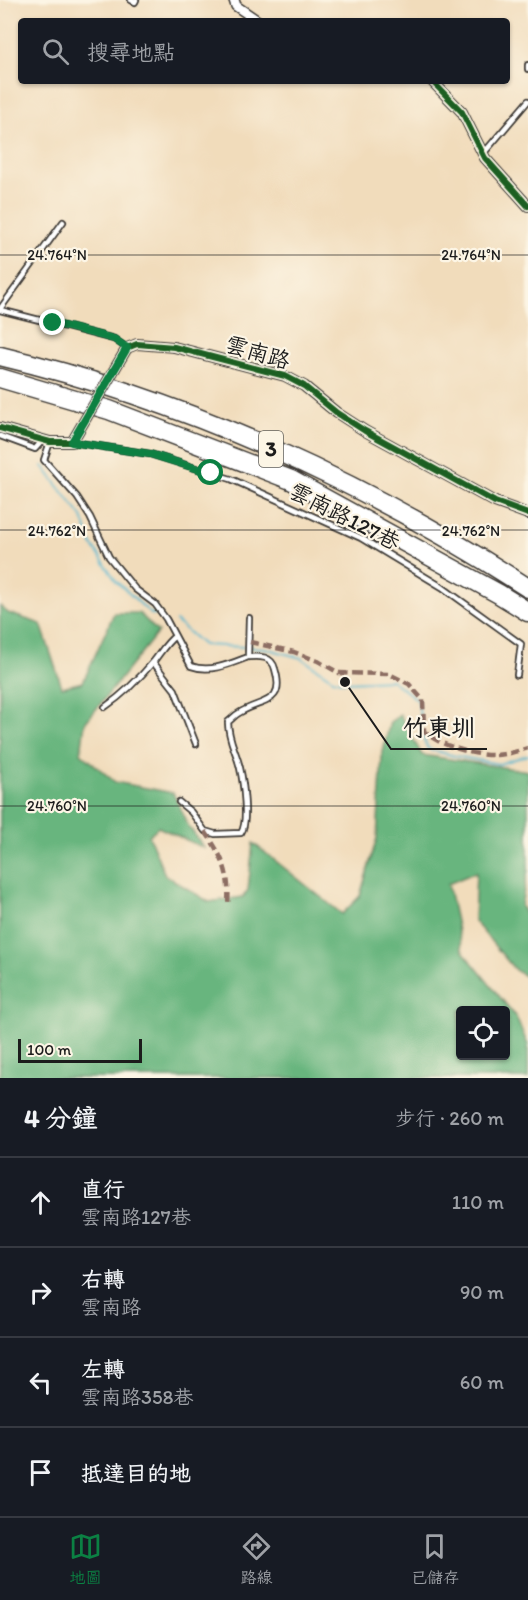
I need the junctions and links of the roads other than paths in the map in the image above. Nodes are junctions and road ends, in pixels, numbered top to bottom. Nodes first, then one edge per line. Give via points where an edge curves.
1 (131, 0) edge
2 (136, 0) edge
3 (234, 0) edge
4 (254, 18) edge
5 (435, 84) edge
6 (528, 101) edge
7 (523, 108) junction
8 (528, 112) edge
9 (483, 154) junction
10 (528, 206) edge
11 (63, 222) dead end
12 (0, 309) edge
13 (127, 348) junction
14 (0, 356) edge
15 (0, 378) edge
16 (0, 428) edge
17 (0, 436) edge
18 (47, 441) junction
19 (72, 442) junction
20 (528, 514) edge
21 (528, 588) edge
22 (528, 612) edge
23 (249, 618) dead end
24 (175, 636) junction
25 (248, 657) junction
26 (153, 662) junction
27 (517, 675) dead end
28 (105, 707) dead end
29 (196, 744) dead end
30 (179, 802) dead end

1 - 2 lane
3 - 4 street via 236,6
5 - 9 street via 462,112
6 - 7 lane
7 - 8 lane
7 - 9 lane
9 - 10 street
11 - 12 lane
12 - 13 lane via 114,339
13 - 19 street, bridge
13 - 20 street, 雲南路 via 137,344 174,347 285,376 365,431 495,502
14 - 21 highway, 3 via 146,399 296,459 403,513
15 - 22 highway, 3 via 109,410 291,480
16 - 18 street
17 - 18 lane via 35,449
18 - 19 street
18 - 24 lane via 44,460 77,497 109,557 135,589 155,604
19 - 27 lane, 雲南路127巷 via 150,454 231,479 360,538 442,587 521,644
23 - 25 lane
24 - 25 lane via 191,666 202,670
24 - 26 lane
25 - 30 lane via 268,658 274,663 278,686 268,702 240,712 228,722 228,735 240,768 245,828 241,833 230,834 205,831
26 - 28 lane via 126,693
26 - 29 lane via 175,690

